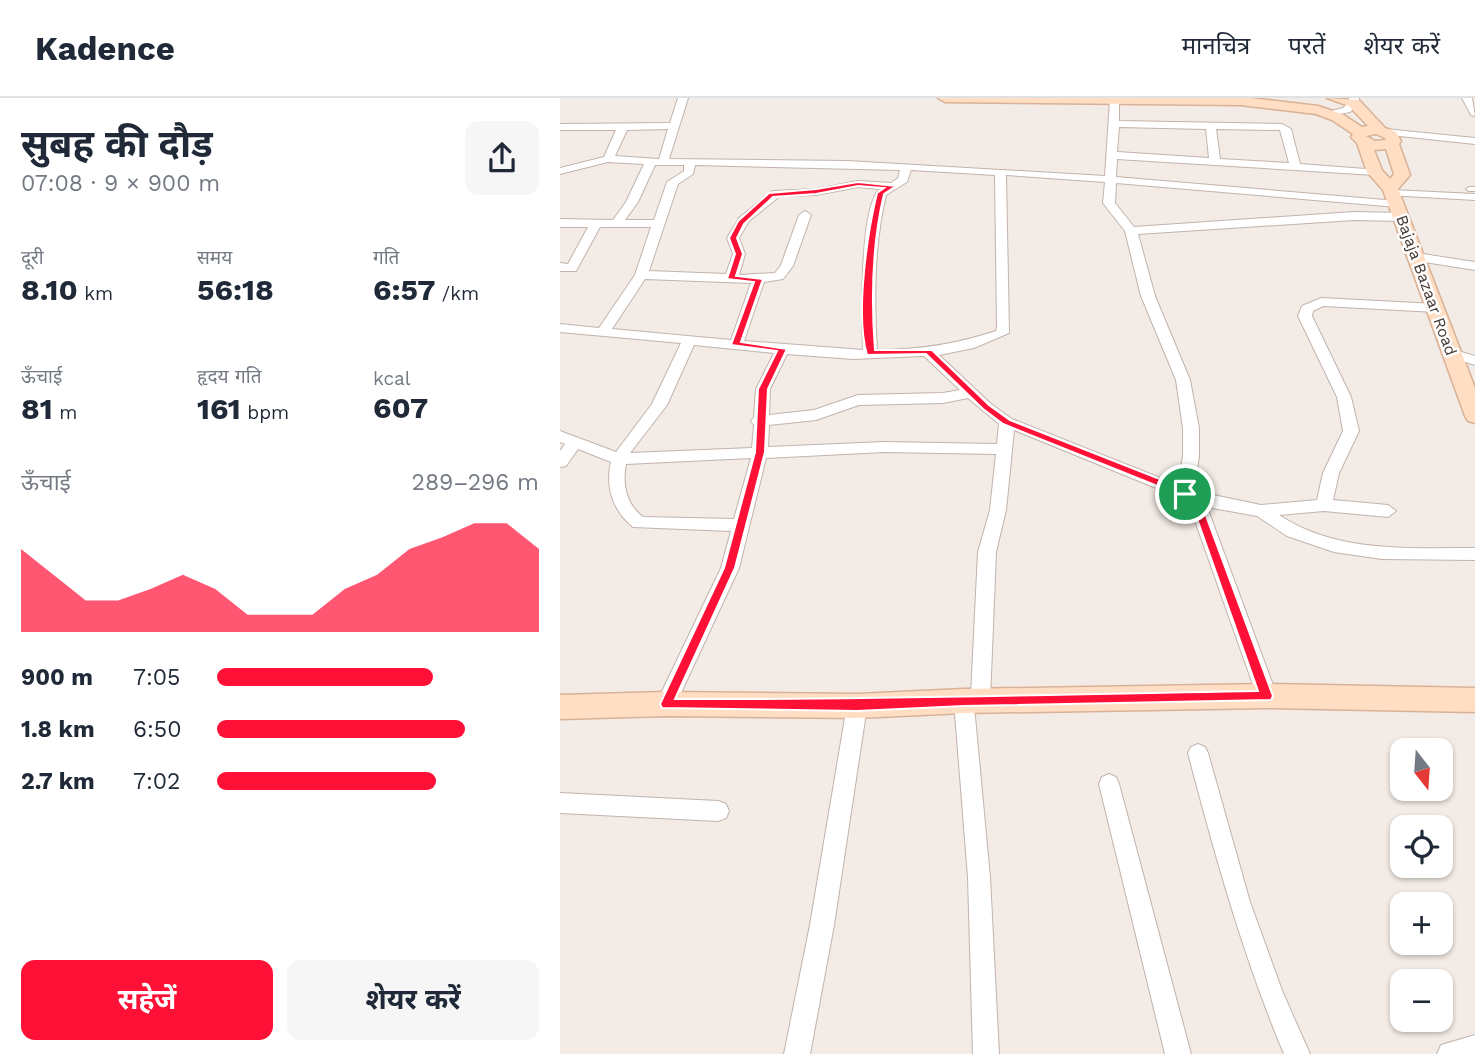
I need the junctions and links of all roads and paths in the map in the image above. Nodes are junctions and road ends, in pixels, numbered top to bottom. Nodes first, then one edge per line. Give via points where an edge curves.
1 (683, 98) edge
2 (944, 98) edge
3 (1284, 98) edge
4 (1334, 98) edge
5 (1467, 98) edge
6 (1223, 99) edge
7 (1115, 100) junction
8 (1240, 101) junction
9 (1354, 101) edge
10 (1329, 113) junction
11 (1475, 113) edge
12 (1115, 124) junction
13 (623, 126) junction
14 (674, 126) junction
15 (1211, 126) junction
16 (560, 127) edge
17 (1362, 137) junction
18 (1387, 137) junction
19 (1475, 142) edge
20 (1111, 155) junction
21 (608, 159) junction
22 (690, 161) junction
23 (657, 162) junction
24 (1215, 162) junction
25 (906, 167) junction
26 (1295, 167) junction
27 (560, 171) edge
28 (1000, 172) junction
29 (1375, 172) junction
30 (1110, 179) junction
31 (892, 186) junction
32 (1473, 191) edge
33 (1396, 201) junction
34 (805, 215) dead end
35 (560, 223) edge
36 (596, 224) junction
37 (616, 224) junction
38 (658, 224) junction
39 (1131, 231) junction
40 (1416, 257) junction
41 (1475, 266) edge
42 (560, 267) edge
43 (641, 275) junction
44 (731, 279) junction
45 (759, 279) junction
46 (1436, 308) junction
47 (560, 328) edge
48 (603, 333) junction
49 (689, 340) junction
50 (736, 345) junction
51 (783, 349) junction
52 (928, 352) junction
53 (870, 353) junction
54 (1451, 353) junction
55 (1475, 361) edge
56 (971, 393) junction
57 (1475, 416) edge
58 (759, 421) junction
59 (1007, 422) junction
60 (567, 440) edge
61 (1004, 449) junction
62 (760, 452) junction
63 (619, 459) junction
64 (560, 462) edge
65 (1190, 495) junction
66 (1324, 505) junction
67 (1261, 511) junction
68 (1388, 511) dead end
69 (740, 525) junction
70 (1475, 554) edge
71 (1267, 696) junction
72 (972, 700) junction
73 (1475, 700) edge
74 (666, 704) junction
75 (857, 706) junction
76 (560, 707) edge
77 (1198, 753) dead end
78 (1109, 783) dead end
79 (560, 803) edge
80 (718, 811) dead end
81 (1475, 1048) edge
82 (797, 1054) edge
83 (986, 1054) edge
84 (1178, 1054) edge
85 (1297, 1054) edge
86 (1450, 1054) edge

1 - 14 street
2 - 7 street
3 - 8 street
4 - 9 street
5 - 11 street
6 - 7 street
6 - 8 street
7 - 12 street
8 - 10 street
9 - 10 street via 1346,110
9 - 18 street
10 - 17 street
12 - 15 street
12 - 20 street
13 - 14 street
13 - 16 street
13 - 21 street
14 - 23 street
15 - 24 street
15 - 26 street via 1282,127
17 - 18 street via 1382,146
17 - 29 street
18 - 19 street
18 - 33 street via 1402,176
20 - 24 street
20 - 30 street
21 - 23 street
21 - 27 street
22 - 23 street
22 - 25 street
22 - 38 street via 689,172 673,182
23 - 37 street
24 - 26 street
25 - 28 street
25 - 31 street via 904,180
26 - 29 street
28 - 30 street
28 - 52 street via 1002,332
29 - 33 street
30 - 33 street
30 - 39 street via 1109,203
31 - 44 street via 858,184 771,195 741,223 733,238 739,254
31 - 53 street via 881,193 875,217 867,303
32 - 33 street
33 - 39 street via 1354,216
33 - 40 street, Bajaja Bazaar Road
34 - 45 street via 784,271
35 - 36 street
36 - 37 street
36 - 42 street via 572,268
37 - 38 street
38 - 43 street
39 - 65 street via 1148,296 1183,380 1191,428
40 - 41 street
40 - 46 street, Bajaja Bazaar Road
43 - 44 street
43 - 48 street
44 - 45 street
45 - 50 street
46 - 54 street, Bajaja Bazaar Road
46 - 66 street via 1321,302 1307,309 1304,316 1344,397 1351,431 1331,473
47 - 48 street
48 - 49 street
49 - 50 street
49 - 63 street via 654,413
50 - 51 street
51 - 53 street
51 - 58 street via 763,389
52 - 53 street
52 - 56 street
54 - 55 street
54 - 57 street, Bajaja Bazaar Road
56 - 58 street via 868,399 816,415
56 - 59 street
58 - 62 street
59 - 61 street
59 - 65 street
60 - 63 street
60 - 64 street
61 - 62 street
61 - 72 street via 998,510 987,552
62 - 63 street
62 - 69 street
63 - 69 street via 622,505 639,523
65 - 67 street
65 - 71 street
66 - 67 street
66 - 68 street
67 - 70 street via 1292,531 1332,546
69 - 74 street via 730,568
71 - 72 street
71 - 73 street
72 - 75 street
72 - 83 street
74 - 75 street
74 - 76 street
75 - 82 street
77 - 85 street via 1239,902
78 - 84 street
79 - 80 street
81 - 86 street

